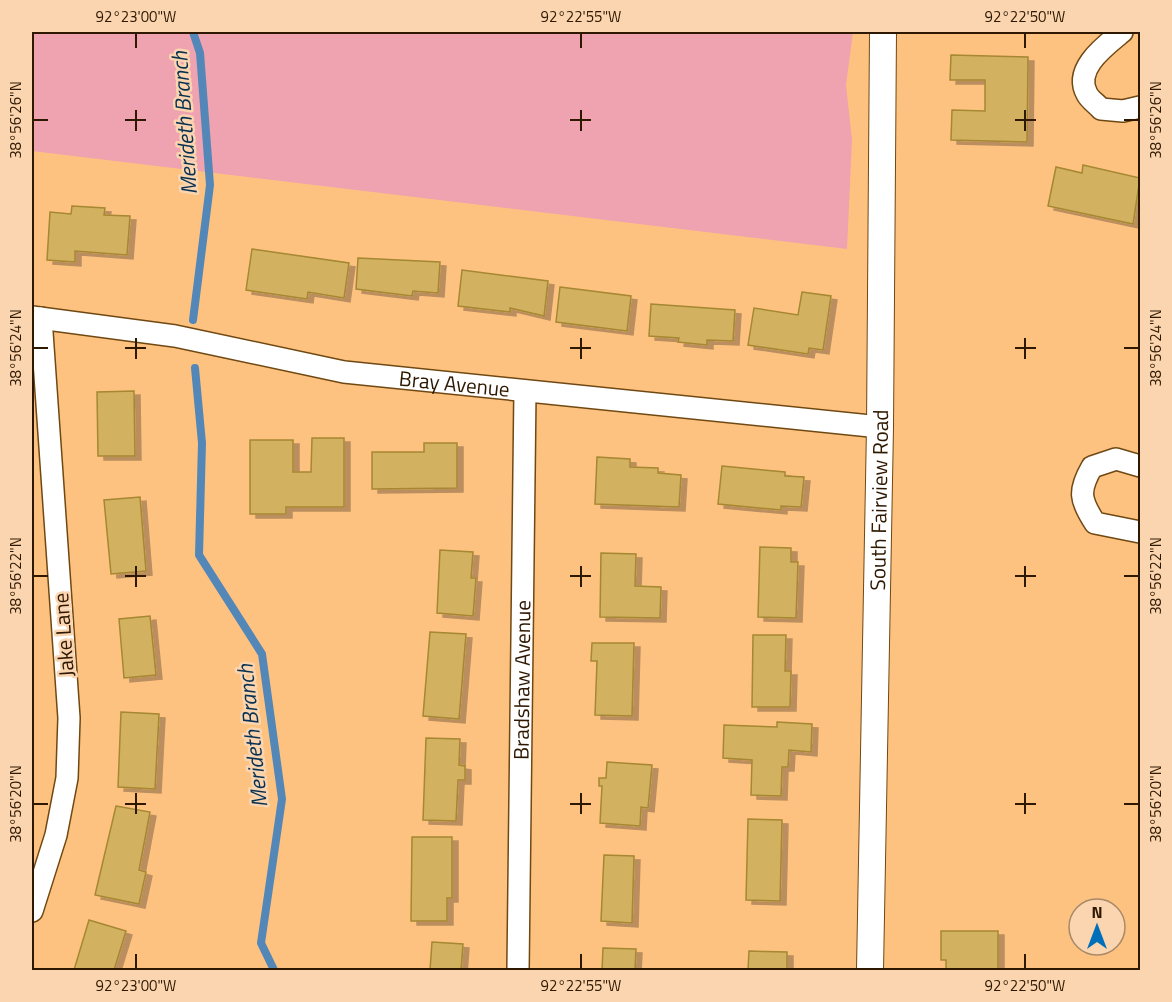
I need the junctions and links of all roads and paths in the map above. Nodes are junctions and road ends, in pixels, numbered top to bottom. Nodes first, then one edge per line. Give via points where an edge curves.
1 (883, 32) edge
2 (1122, 32) edge
3 (1140, 107) edge
4 (36, 318) edge
5 (525, 391) junction
6 (880, 427) junction
7 (1140, 466) edge
8 (1140, 532) edge
9 (32, 911) edge
10 (518, 970) edge
11 (870, 970) edge

1 - 6 street, South Fairview Road
2 - 3 street via 1095,55 1085,73 1087,94 1101,109 1123,111
4 - 5 street, Bray Avenue via 175,336 344,372
4 - 9 street, Jake Lane via 69,718 67,778 56,835
5 - 6 street, Bray Avenue
5 - 10 street, Bradshaw Avenue
6 - 11 street, South Fairview Road
7 - 8 street via 1116,459 1092,467 1082,484 1083,504 1095,523

